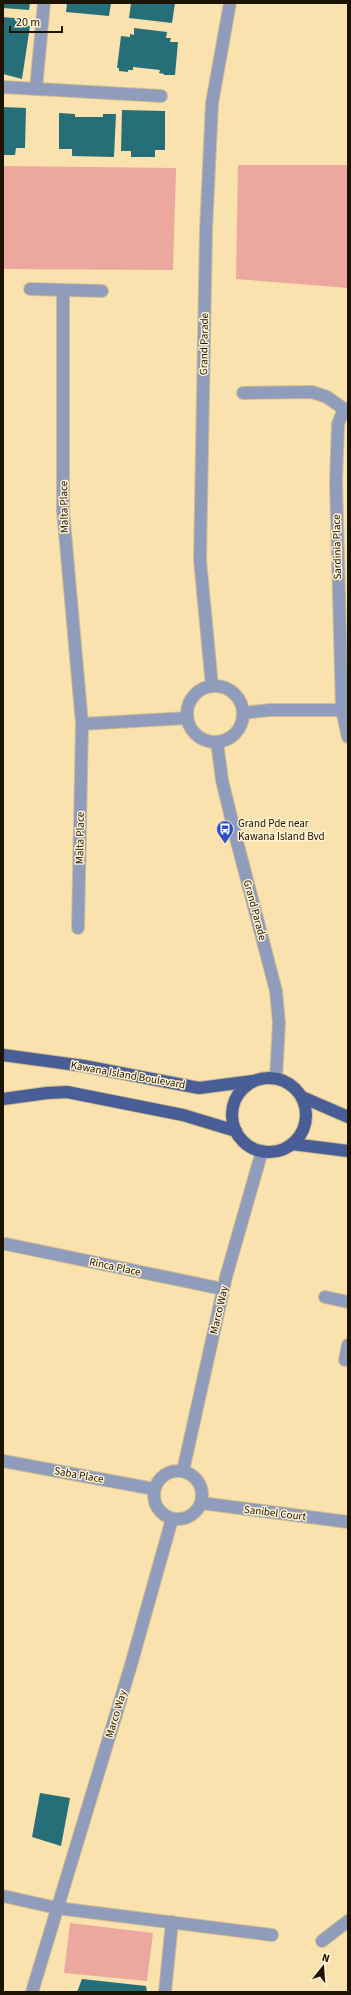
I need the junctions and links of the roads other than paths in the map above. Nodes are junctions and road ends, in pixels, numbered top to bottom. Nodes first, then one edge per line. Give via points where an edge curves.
1 (44, 3) edge
2 (230, 3) edge
3 (3, 87) edge
4 (36, 89) junction
5 (161, 96) dead end
6 (30, 289) dead end
7 (63, 290) junction
8 (102, 291) dead end
9 (243, 392) dead end
10 (346, 408) edge
11 (343, 608) edge
12 (212, 686) junction
13 (342, 710) junction
14 (243, 713) junction
15 (187, 718) junction
16 (82, 724) junction
17 (348, 737) edge
18 (217, 742) junction
19 (78, 928) dead end
20 (3, 1055) edge
21 (276, 1078) junction
22 (252, 1081) junction
23 (302, 1097) junction
24 (3, 1099) edge
25 (348, 1118) edge
26 (236, 1131) junction
27 (292, 1144) junction
28 (262, 1151) junction
29 (348, 1151) edge
30 (6, 1244) dead end
31 (223, 1289) junction
32 (325, 1297) dead end
33 (348, 1302) edge
34 (348, 1345) edge
35 (345, 1360) dead end
36 (3, 1461) edge
37 (183, 1471) junction
38 (154, 1489) junction
39 (201, 1503) junction
40 (172, 1519) junction
41 (348, 1522) edge
42 (3, 1896) edge
43 (57, 1908) junction
44 (348, 1921) edge
45 (172, 1922) junction
46 (272, 1935) dead end
47 (322, 1941) dead end
48 (32, 1992) edge
49 (165, 1992) edge

1 - 4 street
2 - 12 street, Grand Parade via 212,103 206,230 200,560
3 - 4 street
4 - 5 street
6 - 7 street
7 - 8 street
7 - 16 street, Malta Place via 63,510
9 - 10 street via 312,392
10 - 11 street, Sardinia Place via 338,424 336,447
11 - 13 street, Sardinia Place
12 - 14 street via 230,690 237,696 242,704
12 - 15 street via 193,697
13 - 14 street via 270,710
13 - 17 street, Sardinia Place
14 - 18 street via 239,730 226,741
15 - 16 street
15 - 18 street via 194,734 209,742
16 - 19 street, Malta Place
18 - 21 street, Grand Parade via 222,780 276,991 279,1023
20 - 22 main road, Kawana Island Boulevard via 84,1066 198,1088
21 - 22 main road
21 - 23 main road via 288,1083
22 - 26 main road via 235,1099 232,1110
23 - 25 main road
23 - 27 main road via 306,1108 306,1121
24 - 26 main road via 67,1092 183,1115
26 - 28 main road via 247,1144
27 - 28 main road via 283,1149
27 - 29 main road
28 - 31 street, Marco Way
30 - 31 street, Rinca Place
31 - 37 street, Marco Way
32 - 33 street
34 - 35 street
36 - 38 street, Saba Place
37 - 38 street via 169,1472 162,1476
37 - 39 street via 197,1480 203,1495
38 - 40 street via 155,1504 165,1516
39 - 40 street via 198,1510 186,1518
39 - 41 street, Sanibel Court
40 - 43 street, Marco Way via 131,1665
42 - 43 street
43 - 45 street
43 - 48 street, Marco Way
44 - 47 street
45 - 46 street
45 - 49 street

